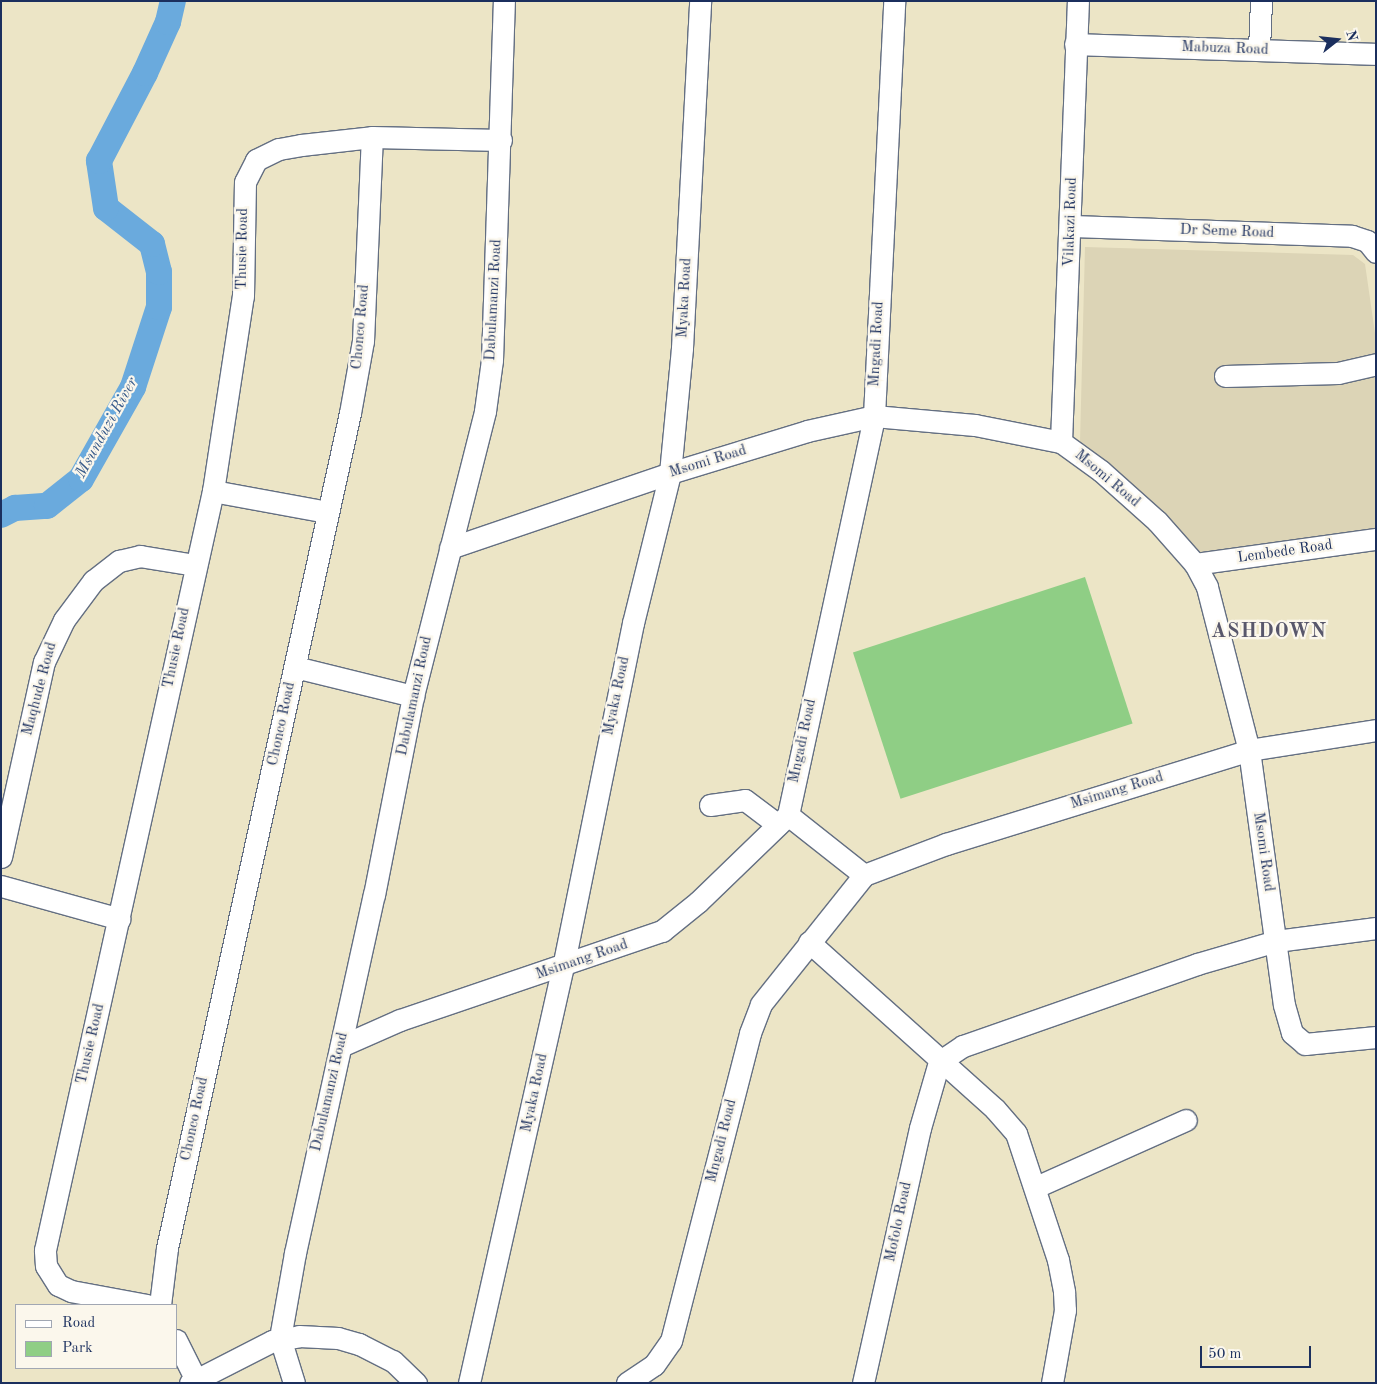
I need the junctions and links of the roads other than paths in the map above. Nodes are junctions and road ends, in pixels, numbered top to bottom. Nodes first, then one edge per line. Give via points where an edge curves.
1 (504, 1) edge
2 (700, 1) edge
3 (894, 1) edge
4 (1078, 1) edge
5 (1261, 1) edge
6 (1075, 44) junction
7 (1259, 49) junction
8 (1376, 54) edge
9 (372, 138) junction
10 (501, 140) junction
11 (1072, 226) junction
12 (1376, 252) edge
13 (1376, 364) edge
14 (1225, 376) dead end
15 (874, 416) junction
16 (1061, 442) junction
17 (670, 473) junction
18 (213, 491) junction
19 (327, 512) junction
20 (1376, 539) edge
21 (450, 548) junction
22 (1195, 564) junction
23 (195, 565) junction
24 (294, 666) junction
25 (413, 696) junction
26 (1376, 730) edge
27 (1249, 750) junction
28 (710, 805) dead end
29 (783, 820) junction
30 (1, 857) edge
31 (864, 875) junction
32 (1, 886) edge
33 (120, 919) junction
34 (1376, 928) edge
35 (1276, 941) junction
36 (809, 942) junction
37 (563, 967) junction
38 (1376, 1037) edge
39 (341, 1046) junction
40 (939, 1062) junction
41 (1186, 1120) dead end
42 (1036, 1187) junction
43 (141, 1304) edge
44 (160, 1304) edge
45 (280, 1338) junction
46 (178, 1345) edge
47 (193, 1381) edge
48 (294, 1383) edge
49 (416, 1383) edge
50 (470, 1383) edge
51 (627, 1383) edge
52 (863, 1383) edge
53 (1052, 1383) edge

1 - 10 street, Dabulamanzi Road
2 - 17 street, Myaka Road via 681,367
3 - 15 street, Mngadi Road
4 - 6 street, Vilakazi Road
5 - 7 street
6 - 7 street, Mabuza Road
6 - 11 street, Vilakazi Road
7 - 8 street, Mabuza Road
9 - 10 street, Thusie Road
9 - 18 street, Thusie Road via 279,149 256,160 249,168 245,182 243,296
9 - 19 street, Chonco Road via 362,341 350,413
10 - 21 street, Dabulamanzi Road via 492,360 485,411
11 - 12 street, Dr Seme Road via 1352,236 1367,241
11 - 16 street, Vilakazi Road
13 - 14 street via 1338,373
15 - 16 street, Msomi Road via 975,425
15 - 17 street, Msomi Road via 807,431
15 - 29 street, Mngadi Road
16 - 22 street, Msomi Road via 1101,471 1143,509
17 - 21 street, Msomi Road
17 - 37 street, Myaka Road via 633,623
18 - 19 street
18 - 23 street, Thusie Road
19 - 24 street, Chonco Road
20 - 22 street, Lembede Road
21 - 25 street, Dabulamanzi Road
22 - 27 street, Msomi Road via 1209,596
23 - 30 street, Maqhude Road via 140,556 119,560 93,582 64,620 44,662
23 - 33 street, Thusie Road
24 - 25 street
24 - 44 street, Chonco Road via 167,1248
25 - 39 street, Dabulamanzi Road
26 - 27 street, Msimang Road
27 - 31 street, Msimang Road via 946,844
27 - 35 street, Msomi Road
28 - 29 street via 745,800
29 - 31 street
29 - 37 street, Msimang Road via 698,902 662,931
31 - 36 street, Mngadi Road
32 - 33 street
33 - 43 street, Thusie Road via 51,1217 46,1266 58,1285 71,1291
34 - 35 street
35 - 38 street, Msomi Road via 1284,1005 1290,1029 1297,1039 1305,1044 1320,1044
35 - 40 street via 1077,1003 963,1046
36 - 40 street
36 - 51 street, Mngadi Road via 761,1004 750,1033 671,1341 654,1365
37 - 39 street, Msimang Road via 400,1020
37 - 50 street, Myaka Road
39 - 45 street, Dabulamanzi Road via 295,1253
40 - 42 street via 1008,1122 1022,1145
40 - 52 street, Mofolo Road via 920,1128
41 - 42 street
42 - 53 street via 1064,1292 1065,1310
45 - 47 street
45 - 48 street, Dabulamanzi Road
45 - 49 street via 320,1336 359,1344 393,1361
46 - 47 street

